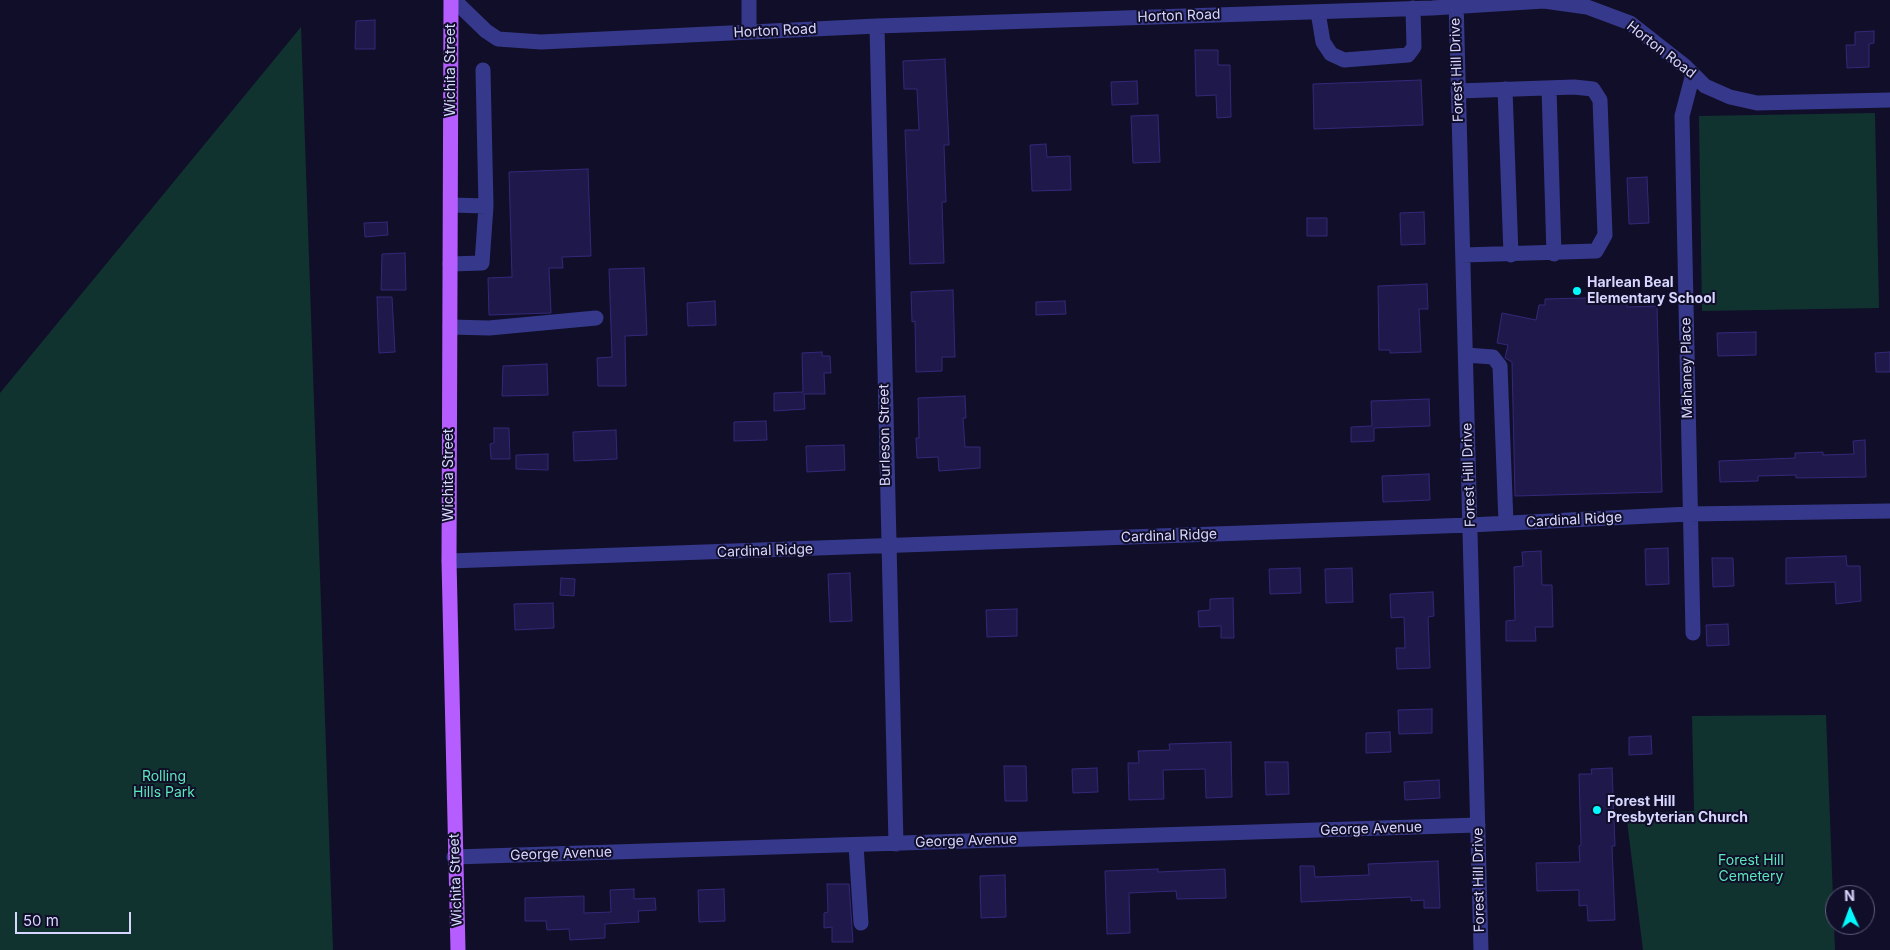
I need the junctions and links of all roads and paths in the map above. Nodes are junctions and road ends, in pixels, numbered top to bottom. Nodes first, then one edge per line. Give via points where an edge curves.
1 (451, 0) edge
2 (454, 0) edge
3 (749, 0) edge
4 (1456, 3) edge
5 (1413, 8) junction
6 (1318, 12) junction
7 (877, 26) junction
8 (749, 32) junction
9 (483, 70) dead end
10 (1693, 74) junction
11 (1549, 88) junction
12 (1505, 89) junction
13 (1458, 91) junction
14 (1890, 100) edge
15 (451, 205) junction
16 (486, 206) junction
17 (1511, 254) junction
18 (1554, 254) junction
19 (1463, 256) junction
20 (450, 264) junction
21 (596, 318) dead end
22 (450, 327) junction
23 (1466, 356) junction
24 (1890, 511) edge
25 (1689, 514) junction
26 (1506, 523) junction
27 (1470, 525) junction
28 (888, 547) junction
29 (449, 561) junction
30 (1693, 633) dead end
31 (1478, 825) junction
32 (896, 844) junction
33 (856, 845) junction
34 (454, 857) junction
35 (861, 923) dead end
36 (458, 950) edge
37 (1481, 950) edge

1 - 15 main road, Wichita Street
2 - 8 street, Horton Road via 486,32 498,39 515,42
3 - 8 street
4 - 5 street, Horton Road
4 - 10 street, Horton Road via 1544,1 1587,7 1630,23
4 - 13 street, Forest Hill Drive
5 - 6 street, Horton Road
5 - 6 street via 1414,47 1408,55 1344,60 1331,54 1323,42
6 - 7 street, Horton Road
7 - 8 street, Horton Road
7 - 28 street, Burleson Street
9 - 16 street
10 - 14 street, Horton Road via 1705,86 1730,97 1757,103
10 - 25 street, Mahaney Place via 1682,116
11 - 12 street
11 - 18 street
11 - 18 street via 1593,89 1600,100 1605,235 1596,251
12 - 13 street
12 - 17 street
13 - 19 street, Forest Hill Drive
15 - 16 street
15 - 20 main road, Wichita Street
16 - 20 street via 482,264
17 - 18 street
17 - 19 street
19 - 23 street, Forest Hill Drive
20 - 22 main road, Wichita Street
21 - 22 street via 489,328
22 - 29 main road, Wichita Street
23 - 26 street via 1493,357 1500,366
23 - 27 street, Forest Hill Drive
24 - 25 street, Cardinal Ridge
25 - 26 street, Cardinal Ridge
25 - 30 street, Mahaney Place
26 - 27 street, Cardinal Ridge
27 - 28 street, Cardinal Ridge
27 - 31 street, Forest Hill Drive
28 - 29 street, Cardinal Ridge
28 - 32 street, Burleson Street
29 - 34 main road, Wichita Street
31 - 32 street, George Avenue
31 - 37 street, Forest Hill Drive
32 - 33 street, George Avenue
33 - 34 street, George Avenue
33 - 35 street
34 - 36 main road, Wichita Street

